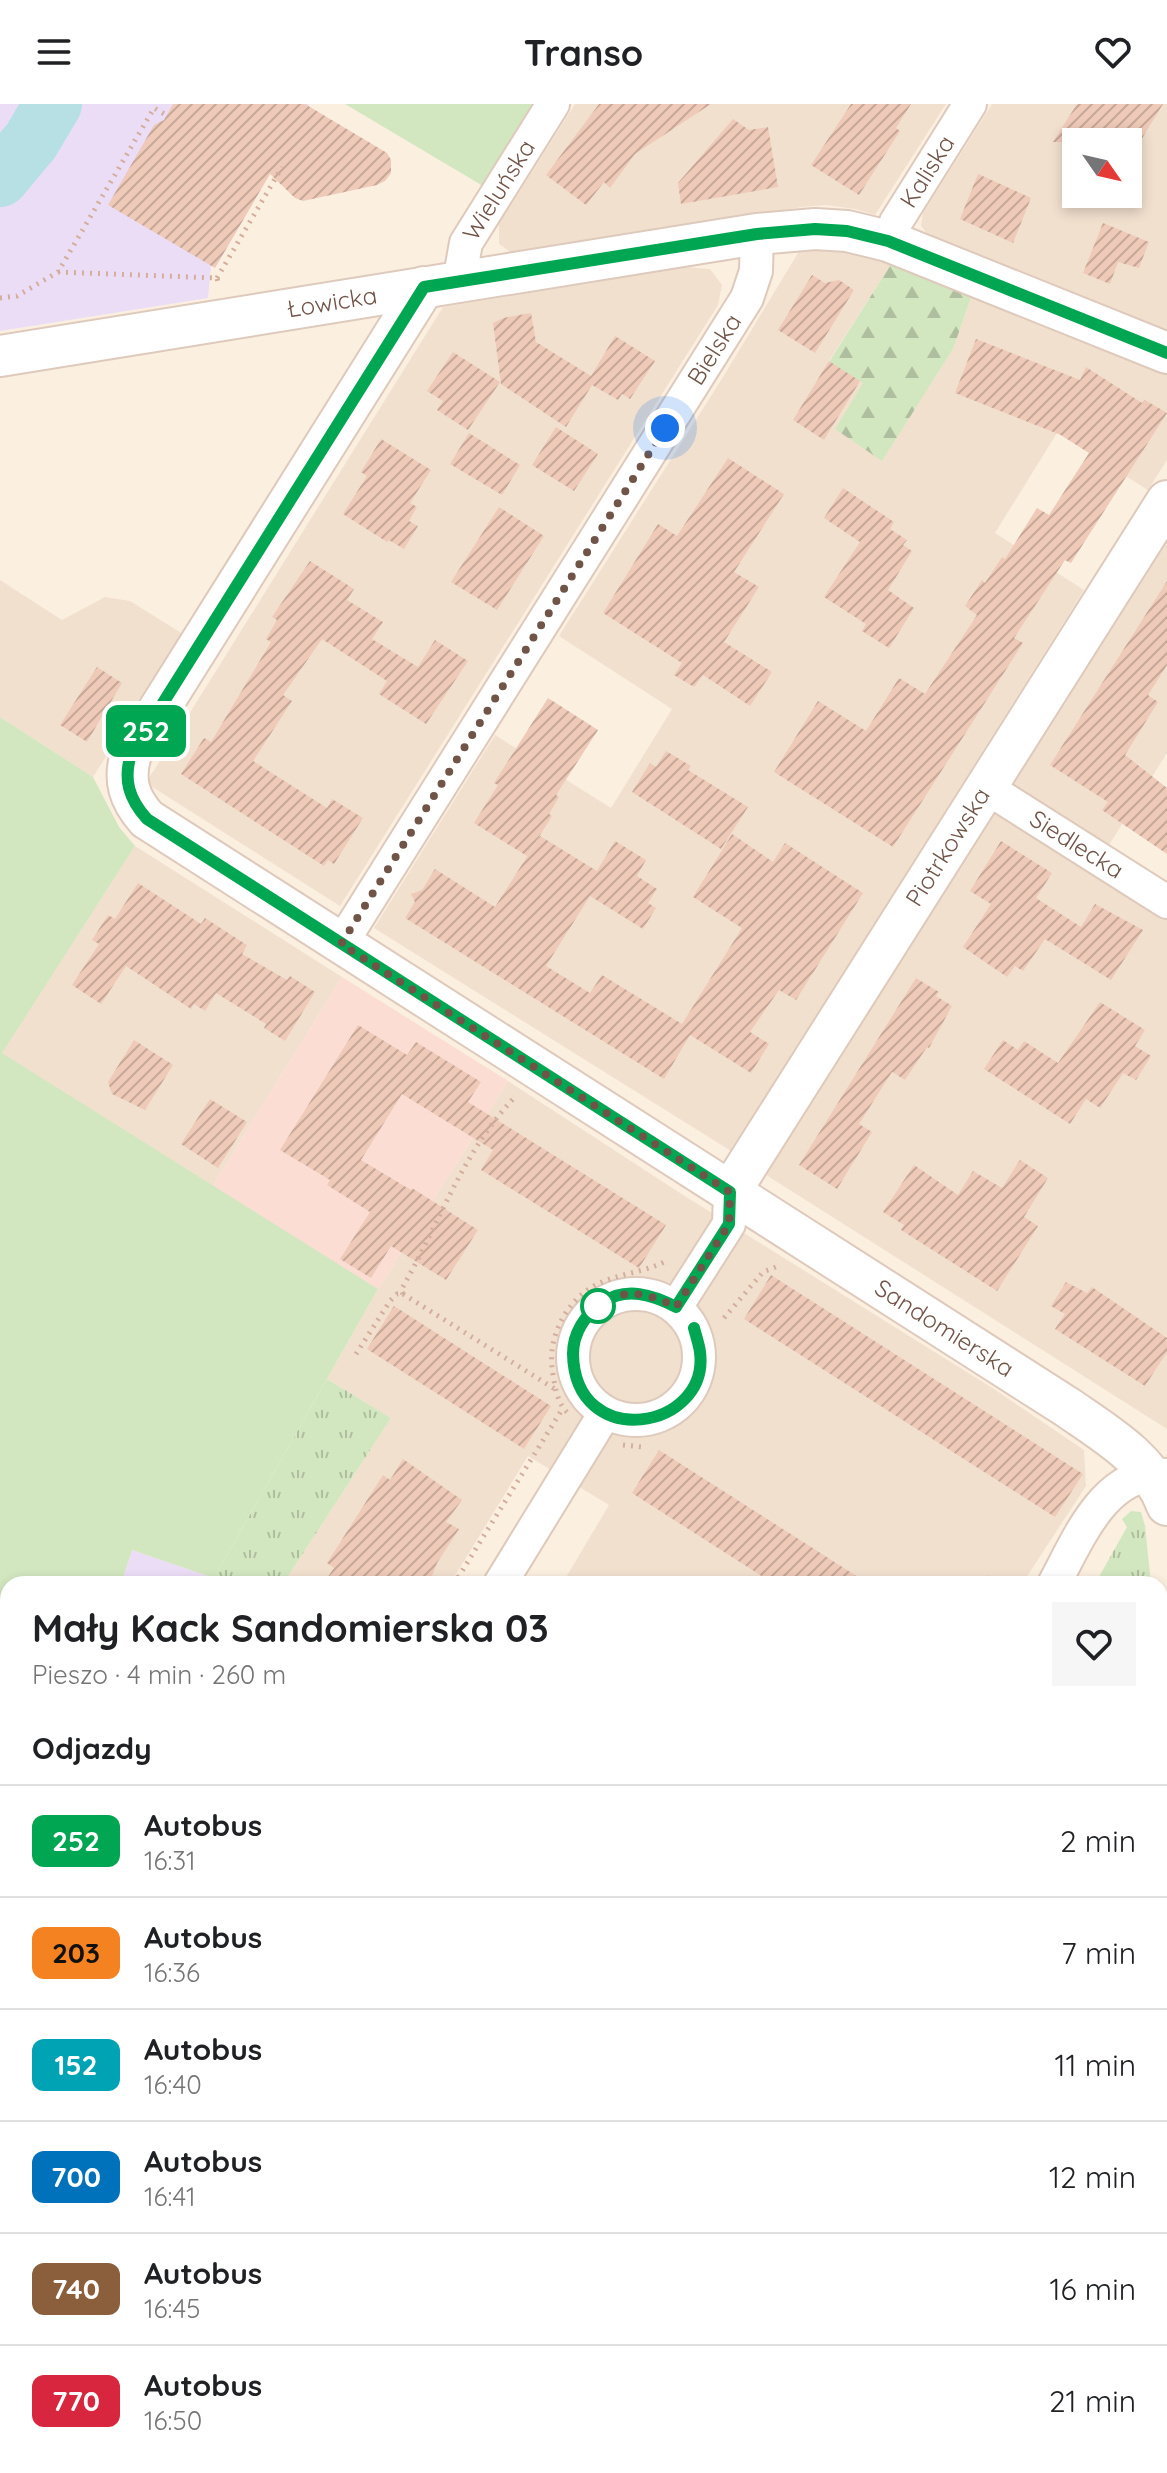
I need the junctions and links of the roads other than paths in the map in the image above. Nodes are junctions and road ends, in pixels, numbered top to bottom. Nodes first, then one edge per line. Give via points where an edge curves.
1 (553, 104) edge
2 (970, 104) edge
3 (757, 234) junction
4 (888, 241) junction
5 (441, 284) junction
6 (1167, 353) edge
7 (0, 356) edge
8 (1167, 501) edge
9 (987, 788) junction
10 (147, 819) joint
11 (1167, 902) edge
12 (341, 944) junction
13 (730, 1192) junction
14 (676, 1307) junction
15 (600, 1423) junction
16 (1162, 1485) edge
17 (505, 1576) edge
18 (1059, 1576) edge

1 - 5 street, Wieluńska
2 - 4 street, Kaliska
3 - 4 street, Łowicka via 815,229
3 - 5 street, Łowicka
3 - 12 street, Bielska via 756,271 747,298
4 - 6 street, Łowicka
5 - 7 street, Łowicka
5 - 10 street, Wieluńska via 131,754 127,785
8 - 9 street, Piotrkowska
9 - 11 street, Siedlecka
9 - 13 street, Piotrkowska
10 - 12 street, Sandomierska
12 - 13 street, Sandomierska
13 - 14 street via 729,1224
13 - 16 street, Sandomierska via 1067,1407 1114,1439
14 - 15 street via 694,1328 700,1355 696,1381 662,1416
14 - 15 street via 654,1295 628,1293 604,1301 584,1319 573,1344 574,1371
15 - 17 street
16 - 18 street via 1114,1490

